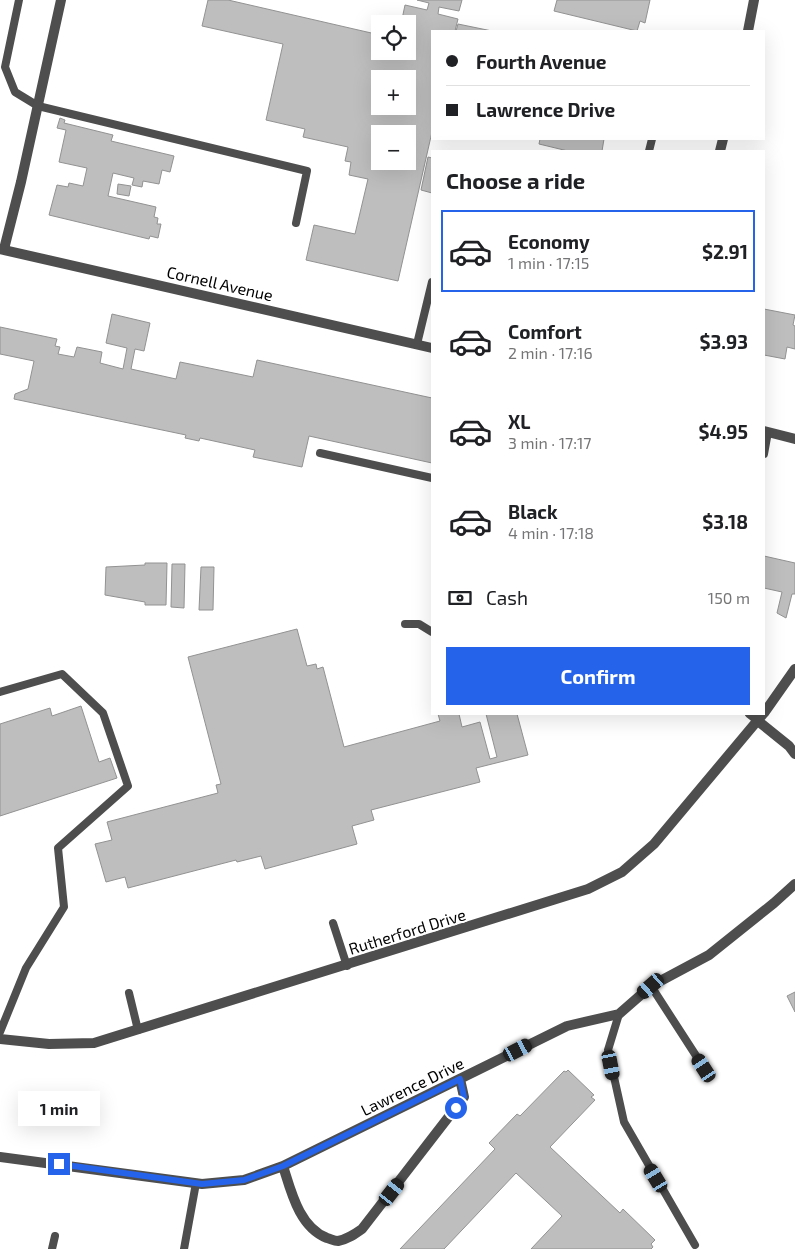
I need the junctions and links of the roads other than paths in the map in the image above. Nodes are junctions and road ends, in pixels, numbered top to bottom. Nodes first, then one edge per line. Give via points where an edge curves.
1 (19, 0) edge
2 (61, 0) edge
3 (754, 0) edge
4 (748, 30) edge
5 (38, 106) junction
6 (296, 223) dead end
7 (2, 249) edge
8 (431, 286) edge
9 (417, 344) junction
10 (431, 348) edge
11 (766, 432) edge
12 (795, 439) edge
13 (320, 453) dead end
14 (431, 478) edge
15 (405, 624) dead end
16 (431, 631) edge
17 (795, 669) edge
18 (0, 692) edge
19 (765, 712) edge
20 (762, 716) edge
21 (795, 754) edge
22 (795, 884) edge
23 (333, 923) dead end
24 (347, 966) junction
25 (651, 986) junction
26 (129, 993) dead end
27 (619, 1014) junction
28 (138, 1030) junction
29 (0, 1032) edge
30 (0, 1039) edge
31 (704, 1068) dead end
32 (460, 1079) junction
33 (0, 1156) edge
34 (283, 1166) junction
35 (196, 1182) junction
36 (55, 1236) dead end
37 (335, 1245) edge
38 (695, 1245) dead end
39 (52, 1249) edge
40 (184, 1249) edge

1 - 5 lane via 5,67 15,92
2 - 5 street
3 - 4 street
5 - 6 lane via 307,171
5 - 7 street via 22,182
7 - 9 street, Cornell Avenue
8 - 9 lane
9 - 10 street, Cornell Avenue
11 - 12 street
13 - 14 lane
15 - 16 lane via 419,624
17 - 19 street, Rutherford Drive
18 - 29 lane via 62,674 103,713 128,786 58,848 64,907 26,968
20 - 21 street
20 - 24 street, Rutherford Drive via 654,844 622,872 588,890
22 - 25 street, Lawrence Drive via 709,955
23 - 24 lane
24 - 28 street, Rutherford Drive
25 - 27 street, Lawrence Drive
25 - 31 lane
26 - 28 lane
27 - 32 street, Lawrence Drive via 567,1026
27 - 38 lane via 608,1050 624,1122
28 - 30 street, Rutherford Drive via 94,1043 49,1044
32 - 34 street, Lawrence Drive
32 - 37 street via 464,1097 414,1165 362,1229
33 - 35 street, Lawrence Drive
34 - 35 street, Lawrence Drive via 244,1180
34 - 37 street via 294,1200 306,1223
35 - 40 lane
36 - 39 lane

